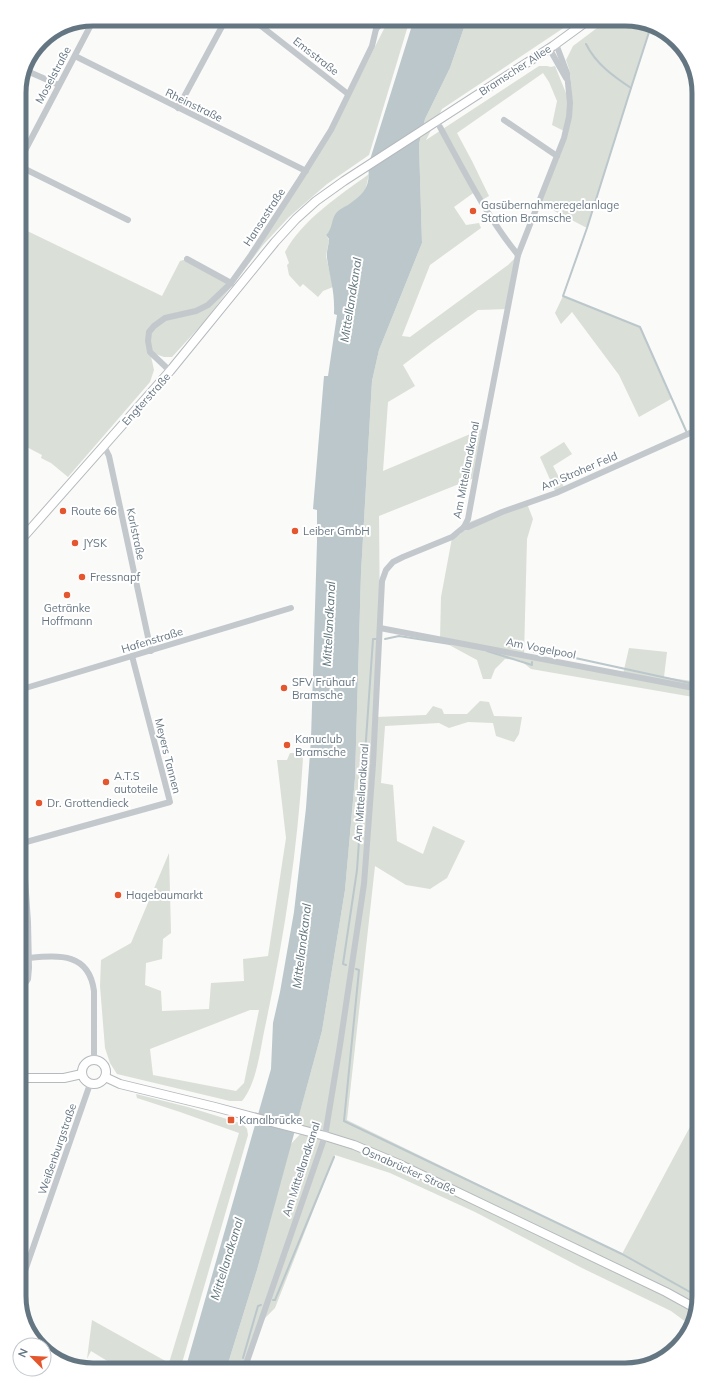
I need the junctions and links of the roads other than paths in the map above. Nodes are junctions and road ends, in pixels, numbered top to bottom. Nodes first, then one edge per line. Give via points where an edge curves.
1 (90, 26) edge
2 (222, 26) edge
3 (261, 26) edge
4 (379, 26) edge
5 (580, 26) edge
6 (376, 29) joint
7 (553, 46) junction
8 (75, 56) junction
9 (29, 72) edge
10 (60, 85) junction
11 (348, 94) junction
12 (178, 108) junction
13 (504, 120) dead end
14 (440, 123) junction
15 (26, 149) edge
16 (557, 156) junction
17 (26, 169) edge
18 (306, 171) junction
19 (360, 171) joint
20 (128, 220) dead end
21 (518, 255) junction
22 (187, 259) dead end
23 (231, 283) junction
24 (170, 371) junction
25 (692, 432) edge
26 (102, 447) junction
27 (464, 527) junction
28 (26, 534) edge
29 (291, 608) dead end
30 (380, 628) junction
31 (151, 651) junction
32 (132, 656) junction
33 (26, 688) edge
34 (692, 688) edge
35 (26, 842) edge
36 (26, 902) edge
37 (29, 958) junction
38 (26, 982) edge
39 (94, 1060) junction
40 (82, 1074) junction
41 (105, 1077) junction
42 (26, 1078) edge
43 (90, 1084) junction
44 (324, 1136) junction
45 (26, 1268) edge
46 (691, 1306) edge
47 (246, 1363) edge

1 - 8 street, Moselstraße
2 - 12 street
3 - 11 street, Emsstraße
4 - 6 street
5 - 7 main road, Bramscher Allee
6 - 11 street, Hansastraße via 372,46
7 - 14 main road, Bramscher Allee
7 - 16 street, Am Mittellandkanal via 568,83 570,104 564,138
8 - 10 street, Moselstraße
8 - 12 street, Rheinstraße
9 - 10 street
10 - 15 street, Moselstraße
11 - 18 street, Hansastraße via 331,130
12 - 18 street, Rheinstraße
13 - 16 street
14 - 19 main road, Bramscher Allee
14 - 21 street via 476,191
16 - 21 street, Am Mittellandkanal
17 - 20 street
18 - 23 street, Hansastraße
19 - 24 main road, Engterstraße via 316,201 296,219
21 - 27 street, Am Mittellandkanal via 468,519
22 - 23 street
23 - 24 street, Hansastraße via 208,305 196,311 165,318 149,332 150,352
24 - 26 main road, Engterstraße
25 - 27 street, Am Stroher Feld via 556,493
26 - 28 main road, Engterstraße
26 - 31 street, Karlstraße via 108,456
27 - 30 street, Am Mittellandkanal via 452,537 393,562 386,570 382,581
29 - 31 street, Hafenstraße
30 - 34 street, Am Vogelpool
30 - 44 street, Am Mittellandkanal via 364,884
31 - 32 street, Hafenstraße
32 - 33 street, Hafenstraße
32 - 35 street, Meyers Tannen via 170,802
36 - 37 street, Meyers Tannen
37 - 38 street, Meyers Tannen
37 - 39 street via 60,956 79,963 86,970 92,980 94,991
39 - 40 main road via 82,1067
39 - 41 main road via 100,1061 105,1067
40 - 42 main road via 64,1078
40 - 43 main road
41 - 43 main road via 97,1084
41 - 44 main road, Osnabrücker Straße via 120,1084
43 - 45 street, Weißenburgstraße
44 - 46 main road, Osnabrücker Straße via 354,1145 399,1164
44 - 47 street, Am Mittellandkanal

